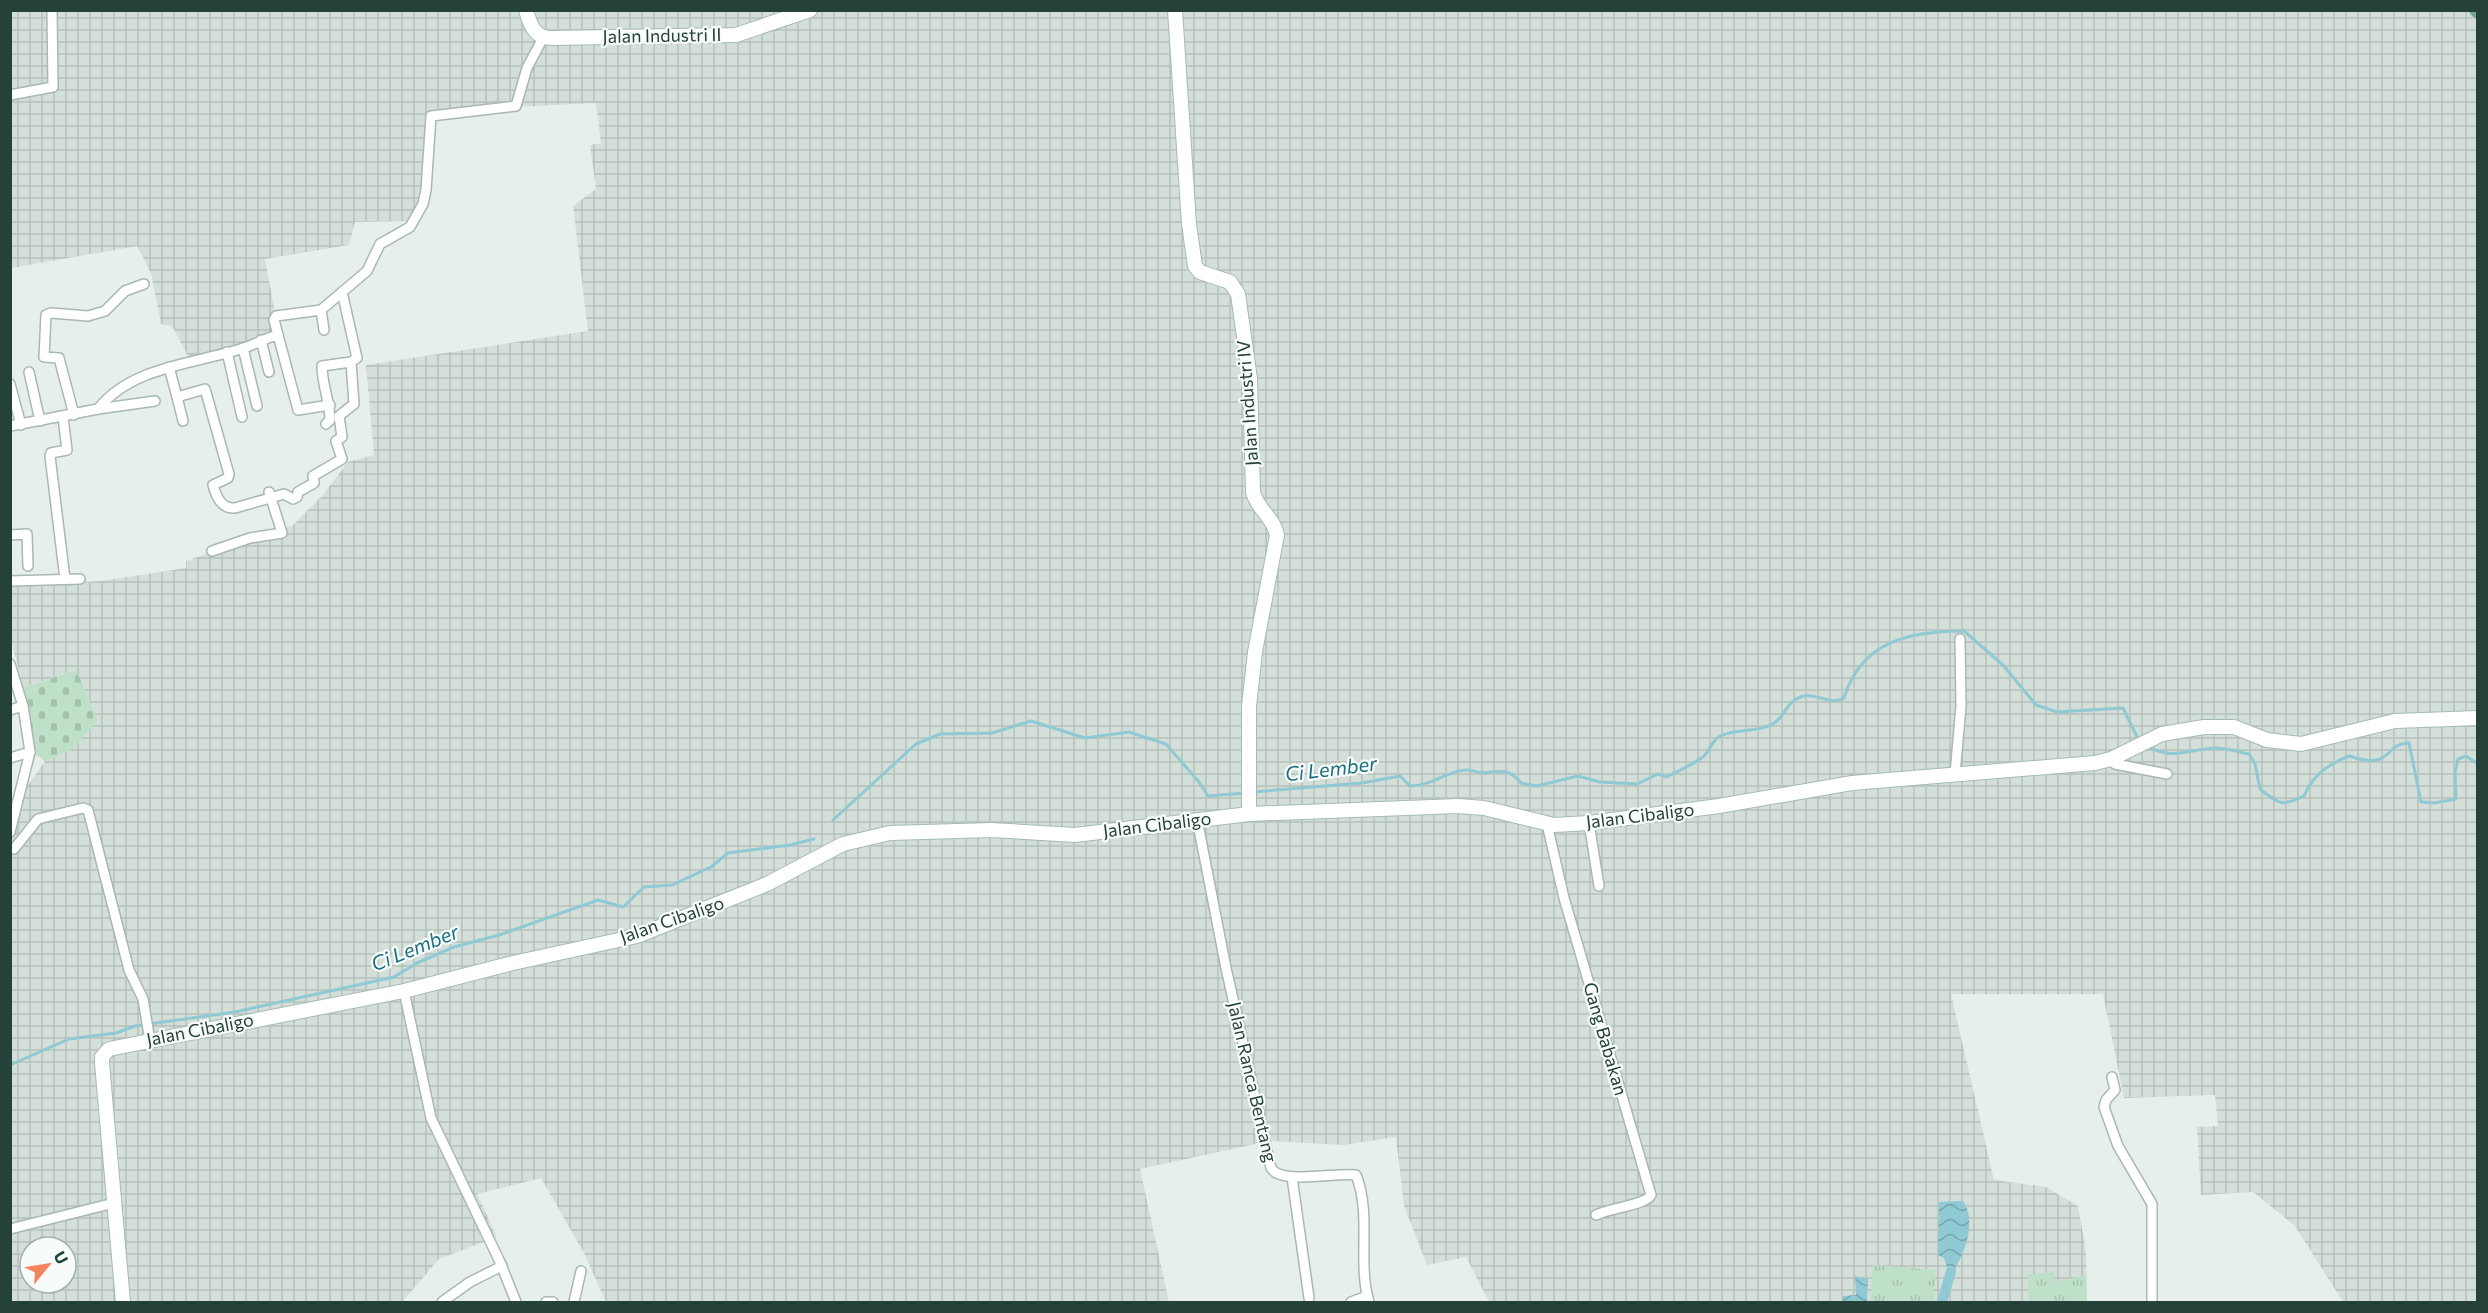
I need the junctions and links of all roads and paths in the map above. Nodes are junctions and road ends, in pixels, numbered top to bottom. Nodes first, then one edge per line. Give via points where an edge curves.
1 (52, 10) edge
2 (526, 10) edge
3 (810, 10) edge
4 (1175, 10) edge
5 (543, 38) junction
6 (10, 95) edge
7 (144, 284) dead end
8 (342, 292) junction
9 (321, 310) junction
10 (324, 330) dead end
11 (278, 335) junction
12 (261, 340) junction
13 (243, 348) junction
14 (227, 352) junction
15 (351, 362) junction
16 (170, 367) junction
17 (29, 372) dead end
18 (269, 372) dead end
19 (10, 384) edge
20 (177, 397) junction
21 (155, 401) dead end
22 (330, 405) junction
23 (257, 406) dead end
24 (98, 410) junction
25 (74, 415) junction
26 (63, 417) junction
27 (242, 417) dead end
28 (183, 420) dead end
29 (40, 421) junction
30 (326, 424) dead end
31 (21, 425) junction
32 (10, 426) edge
33 (270, 495) junction
34 (10, 535) edge
35 (212, 551) dead end
36 (28, 566) dead end
37 (65, 579) junction
38 (80, 579) dead end
39 (10, 580) edge
40 (1959, 639) dead end
41 (10, 664) edge
42 (23, 706) junction
43 (10, 710) edge
44 (2478, 718) edge
45 (30, 752) junction
46 (10, 758) edge
47 (2111, 759) junction
48 (1955, 774) junction
49 (2167, 774) dead end
50 (14, 795) edge
51 (1249, 814) junction
52 (1197, 819) junction
53 (1589, 823) junction
54 (1547, 824) junction
55 (10, 832) edge
56 (10, 848) edge
57 (1599, 886) dead end
58 (404, 991) junction
59 (149, 1035) junction
60 (2112, 1077) dead end
61 (1292, 1177) junction
62 (114, 1203) junction
63 (1596, 1215) dead end
64 (10, 1229) edge
65 (502, 1266) junction
66 (581, 1271) dead end
67 (1309, 1298) dead end
68 (1368, 1299) edge
69 (123, 1302) edge
70 (442, 1302) edge
71 (516, 1302) edge
72 (546, 1302) edge
73 (553, 1302) edge
74 (574, 1302) edge
75 (1351, 1302) edge
76 (2152, 1302) edge

1 - 6 street via 53,87
2 - 5 main road via 530,24
3 - 5 main road, Jalan Industri II via 736,35
4 - 51 main road, Jalan Industri IV via 1195,266 1200,272 1230,282 1239,294 1250,379 1253,492 1278,535 1255,652 1249,706
5 - 8 street via 527,68 516,106 431,116 423,204 410,226 374,253 367,271
7 - 25 street via 125,291 105,311 88,316 46,315 44,357 59,358
8 - 9 street
8 - 15 street via 357,358
9 - 10 street
9 - 11 street via 276,316
11 - 12 street
11 - 22 street via 297,410
12 - 13 street
12 - 18 street
13 - 14 street
13 - 23 street
14 - 16 street
14 - 27 street
15 - 22 street via 322,366
15 - 33 street via 354,404 340,414 342,437 336,441 342,460 313,476 315,482 298,492 297,497
16 - 20 street
16 - 24 street via 109,395
17 - 29 street
19 - 31 street
20 - 28 street
20 - 33 street via 205,389 229,474 213,484 221,503 230,509
21 - 24 street
22 - 30 street via 330,420
24 - 25 street
25 - 26 street
26 - 29 street
26 - 37 street via 67,450 50,456
29 - 31 street
31 - 32 street
33 - 35 street via 282,533 250,538
34 - 36 street via 27,534
37 - 38 street
37 - 39 street
40 - 48 street
41 - 42 street
42 - 43 street
42 - 45 street
44 - 47 main road, Jalan Cibaligo via 2395,721 2301,744 2267,740 2234,728 2204,727 2162,734
45 - 46 street
45 - 50 street
47 - 48 main road, Jalan Cibaligo
47 - 49 street via 2115,764
48 - 53 main road, Jalan Cibaligo via 1852,783
50 - 55 street
51 - 52 main road, Jalan Cibaligo
51 - 54 main road, Jalan Cibaligo via 1458,806 1484,808
52 - 58 main road, Jalan Cibaligo via 1075,836 991,830 890,833 843,844 767,885 637,936
52 - 61 street, Jalan Ranca Bentang via 1262,1134 1273,1172
53 - 54 main road, Jalan Cibaligo
53 - 57 street
54 - 63 street, Gang Babakan via 1564,898 1651,1195 1644,1202
56 - 59 street via 14,849 38,819 86,808
58 - 59 main road, Jalan Cibaligo
58 - 65 street via 431,1118
59 - 62 main road, Jalan Cibaligo via 109,1049 102,1057
60 - 76 street via 2115,1090 2104,1107 2118,1146 2152,1204
61 - 67 street
61 - 68 street, Jalan Ranca Bentang via 1356,1176
62 - 64 street
62 - 69 main road, Jalan Cibaligo
65 - 70 street
65 - 71 street
66 - 74 street
68 - 75 street
72 - 73 street

